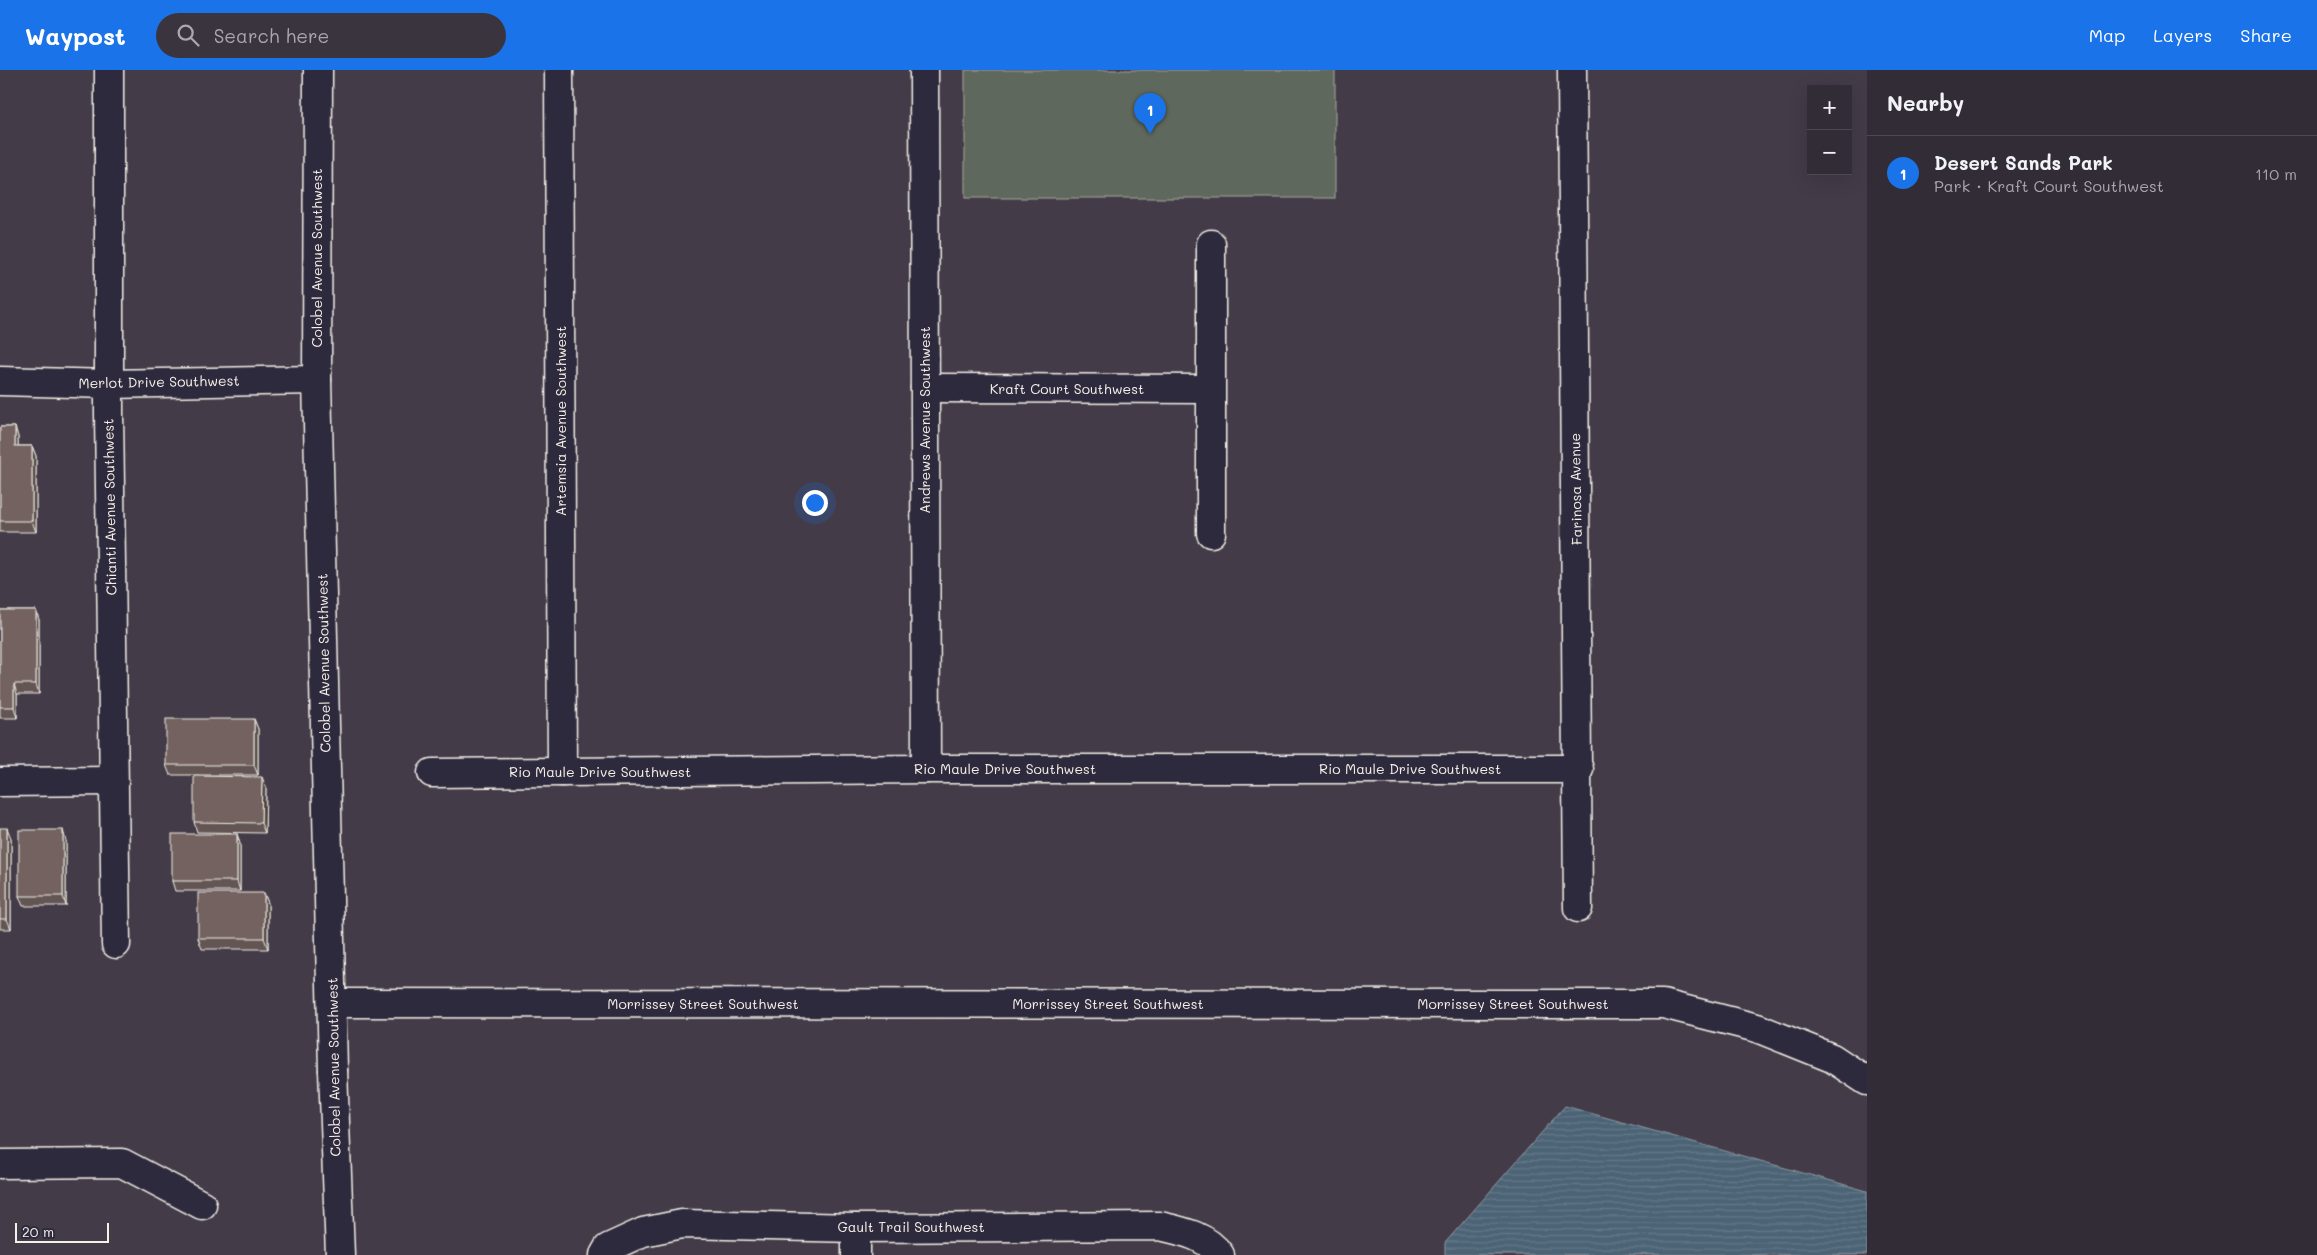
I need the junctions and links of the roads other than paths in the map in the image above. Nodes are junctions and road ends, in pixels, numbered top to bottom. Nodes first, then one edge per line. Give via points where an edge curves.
1 (109, 70) edge
2 (318, 70) edge
3 (559, 70) edge
4 (924, 70) edge
5 (1572, 70) edge
6 (1211, 244) dead end
7 (317, 380) junction
8 (0, 381) edge
9 (109, 384) junction
10 (925, 388) junction
11 (1209, 389) junction
12 (1211, 533) dead end
13 (926, 769) junction
14 (1579, 769) junction
15 (562, 772) junction
16 (432, 773) dead end
17 (113, 781) junction
18 (0, 782) edge
19 (1578, 908) dead end
20 (116, 944) dead end
21 (333, 1004) junction
22 (1867, 1081) edge
23 (0, 1164) edge
24 (202, 1205) dead end
25 (856, 1228) junction
26 (606, 1251) edge
27 (1217, 1251) edge
28 (340, 1255) edge
29 (856, 1255) edge

1 - 9 street, Chianti Avenue Southwest
2 - 7 street, Colobel Avenue Southwest
3 - 15 street, Artemsia Avenue Southwest
4 - 10 street, Andrews Avenue Southwest
5 - 14 street, Farinosa Avenue
6 - 11 street
7 - 9 street, Merlot Drive Southwest
7 - 21 street, Colobel Avenue Southwest
8 - 9 street, Merlot Drive Southwest
9 - 17 street, Chianti Avenue Southwest
10 - 11 street, Kraft Court Southwest
10 - 13 street, Andrews Avenue Southwest
11 - 12 street
13 - 14 street, Rio Maule Drive Southwest
13 - 15 street, Rio Maule Drive Southwest
14 - 19 street, Farinosa Avenue
15 - 16 street, Rio Maule Drive Southwest
17 - 18 street
17 - 20 street, Chianti Avenue Southwest
21 - 22 street, Morrissey Street Southwest via 1663,1004 1757,1028 1832,1058
21 - 28 street, Colobel Avenue Southwest
23 - 24 street via 122,1163
25 - 26 street, Gault Trail Southwest via 682,1224 643,1232
25 - 27 street, Gault Trail Southwest via 1160,1226 1190,1233
25 - 29 street

